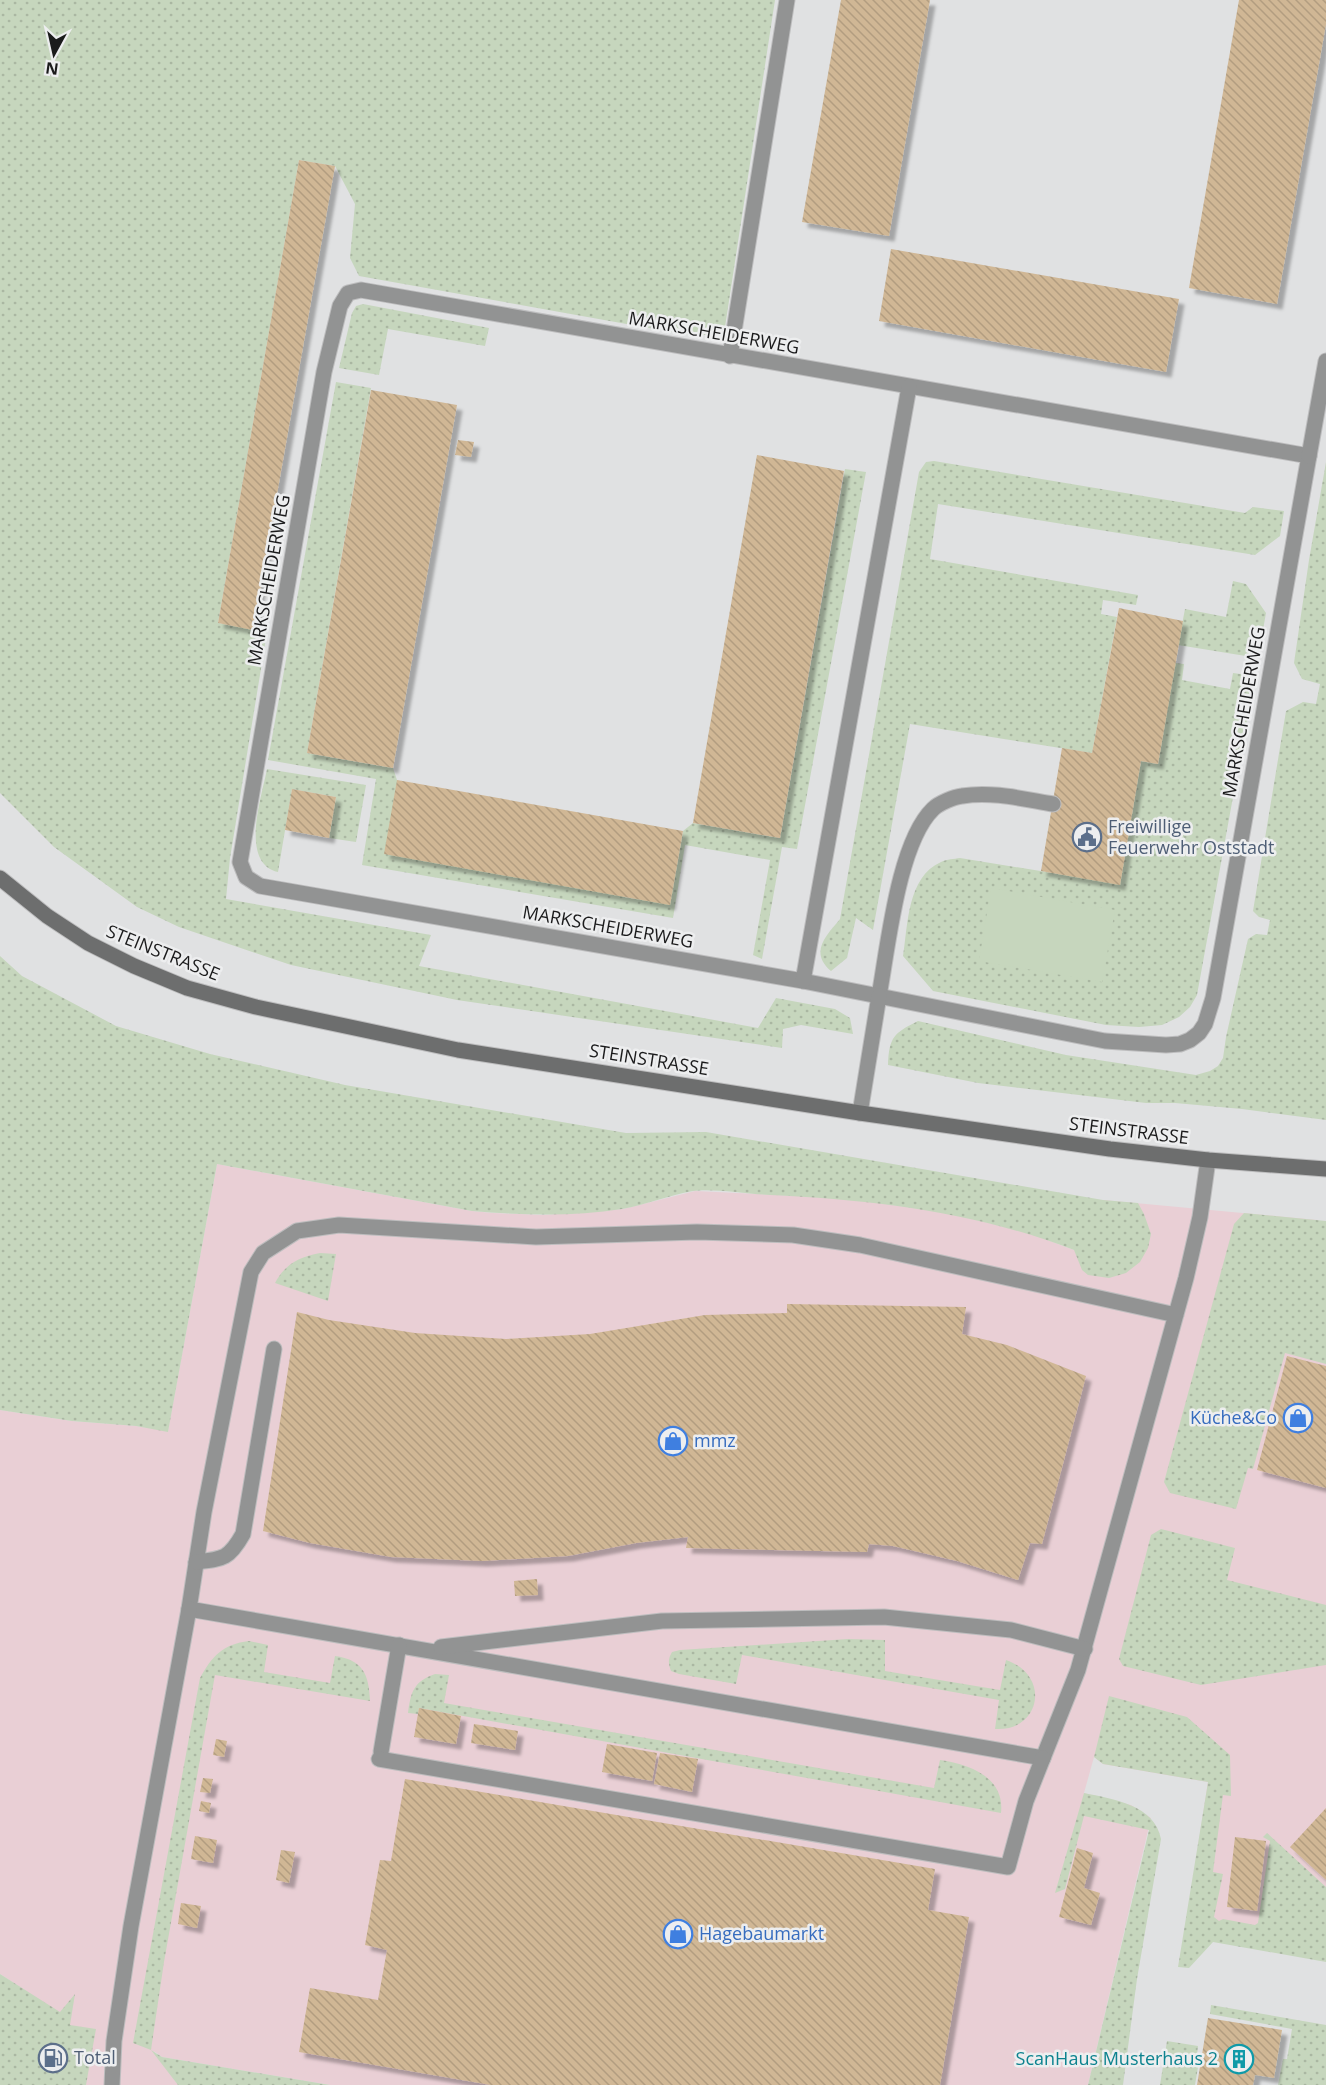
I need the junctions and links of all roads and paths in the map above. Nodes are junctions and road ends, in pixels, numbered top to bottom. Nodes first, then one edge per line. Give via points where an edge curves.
1 (787, 0) edge
2 (730, 356) junction
3 (1326, 361) edge
4 (1324, 383) edge
5 (909, 387) junction
6 (1309, 456) junction
7 (1053, 804) dead end
8 (0, 878) edge
9 (803, 981) junction
10 (879, 996) junction
11 (860, 1113) junction
12 (1208, 1160) junction
13 (1326, 1169) edge
14 (1176, 1315) junction
15 (274, 1349) dead end
16 (196, 1562) junction
17 (189, 1609) junction
18 (399, 1645) junction
19 (423, 1649) junction
20 (1085, 1649) junction
21 (1043, 1758) junction
22 (112, 2085) edge

1 - 2 street
2 - 5 street, MARKSCHEIDERWEG
2 - 9 street, MARKSCHEIDERWEG via 361,290 348,293 340,306 324,372 240,862 246,877 260,886
3 - 4 street, MARKSCHEIDERWEG
4 - 6 street, MARKSCHEIDERWEG
5 - 6 street, MARKSCHEIDERWEG
5 - 9 street
6 - 10 street, MARKSCHEIDERWEG via 1213,998 1198,1034 1180,1044 1105,1041
7 - 10 street via 990,794 960,796 934,807 917,830 903,868
8 - 11 street, STEINSTRASSE via 88,943 187,988 256,1007 458,1050
9 - 10 street, MARKSCHEIDERWEG
10 - 11 street
11 - 12 street, STEINSTRASSE
12 - 13 street, STEINSTRASSE
12 - 14 street via 1197,1233
14 - 16 street via 860,1245 793,1235 697,1232 536,1238 339,1225 297,1231 263,1252 251,1272
14 - 20 street
15 - 16 street via 243,1534 235,1548 221,1559
16 - 17 street
17 - 18 street
17 - 22 street via 131,1926 114,2040
18 - 19 street
18 - 21 street via 380,1755 1008,1867 1026,1801
19 - 20 street via 662,1621 884,1617 1011,1630
19 - 21 street
20 - 21 street

